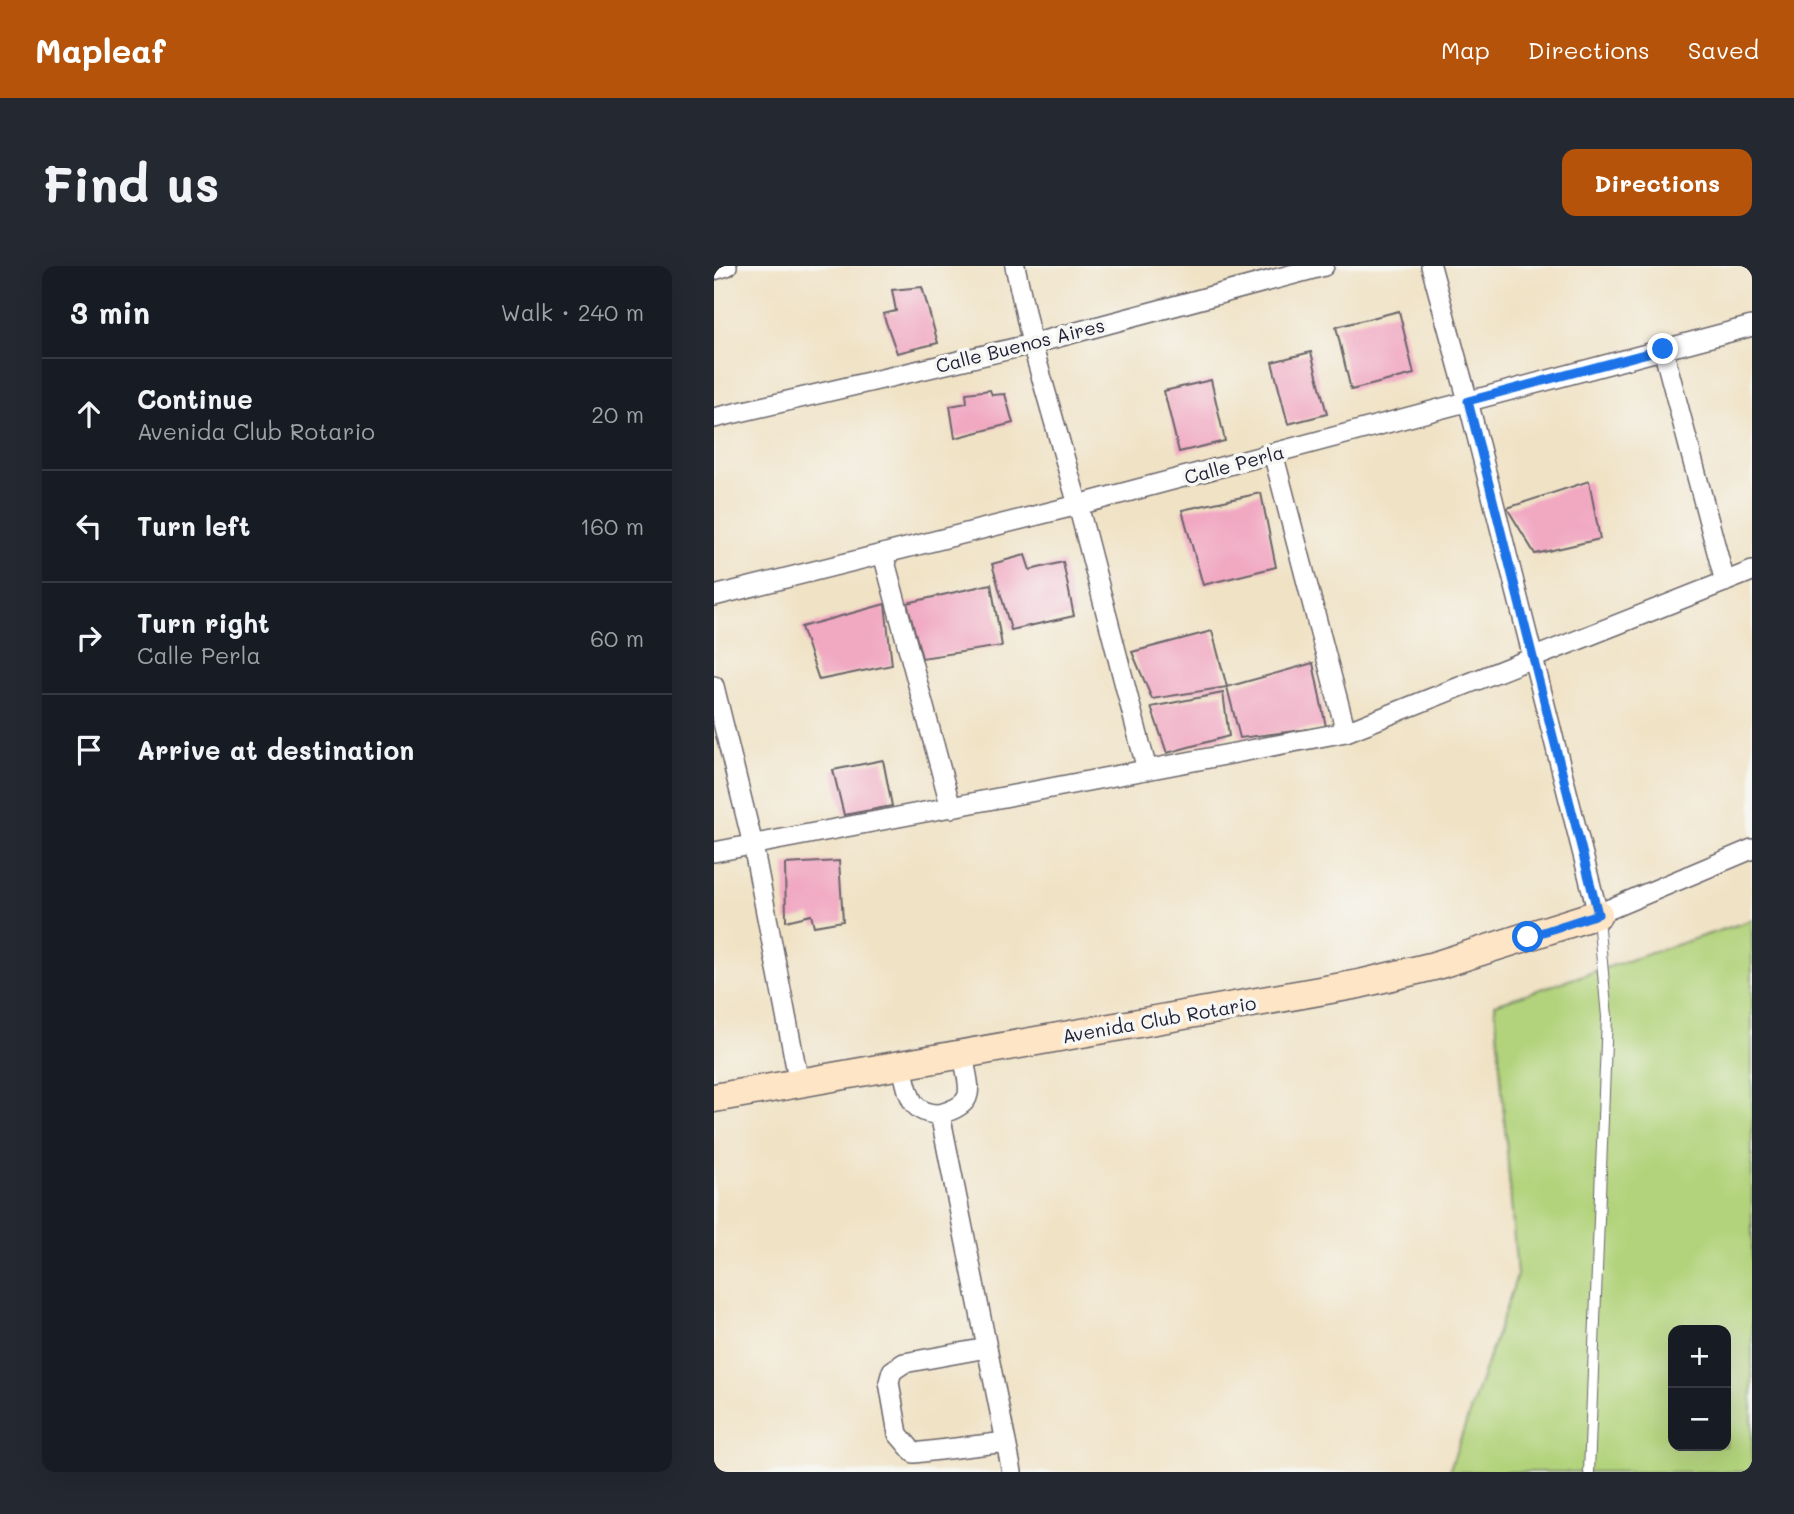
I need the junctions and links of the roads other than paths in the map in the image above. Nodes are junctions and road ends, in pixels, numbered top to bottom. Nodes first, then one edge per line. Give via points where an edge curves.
1 (727, 266) edge
2 (1015, 266) edge
3 (1324, 266) edge
4 (1431, 266) edge
5 (714, 270) edge
6 (1752, 326) edge
7 (1032, 344) junction
8 (1663, 349) junction
9 (1468, 401) junction
10 (714, 418) edge
11 (1273, 453) junction
12 (1078, 505) junction
13 (883, 554) junction
14 (1752, 571) edge
15 (1725, 582) junction
16 (714, 596) edge
17 (1533, 659) junction
18 (714, 686) edge
19 (1346, 732) junction
20 (1147, 770) junction
21 (951, 808) junction
22 (753, 845) junction
23 (1752, 849) edge
24 (714, 852) edge
25 (1598, 914) junction
26 (963, 1054) junction
27 (901, 1065) junction
28 (799, 1083) junction
29 (714, 1098) edge
30 (940, 1114) junction
31 (987, 1348) junction
32 (1006, 1443) junction
33 (1012, 1472) edge
34 (1589, 1472) edge

1 - 5 street
2 - 7 street
3 - 7 street, Calle Buenos Aires
4 - 9 street
6 - 8 street, Calle Perla
7 - 10 street, Calle Buenos Aires
7 - 12 street
8 - 9 street, Calle Perla
8 - 15 street
9 - 11 street, Calle Perla
9 - 17 street
11 - 12 street, Calle Perla
11 - 19 street
12 - 13 street, Calle Perla
12 - 20 street
13 - 16 street, Calle Perla
13 - 21 street
14 - 15 street
15 - 17 street
17 - 19 street
17 - 25 street
18 - 22 street
19 - 20 street
20 - 21 street
21 - 22 street
22 - 24 street
22 - 28 street
23 - 25 street
25 - 26 main road, Avenida Club Rotario via 1434,966 1359,984
25 - 34 lane via 1607,1017
26 - 27 main road, Avenida Club Rotario
26 - 30 street via 969,1093 966,1102
27 - 28 main road, Avenida Club Rotario
27 - 30 street via 919,1111
28 - 29 main road, Avenida Club Rotario
30 - 31 street
31 - 32 street
31 - 32 street via 904,1363 892,1371 889,1382 898,1434 914,1453
32 - 33 street

